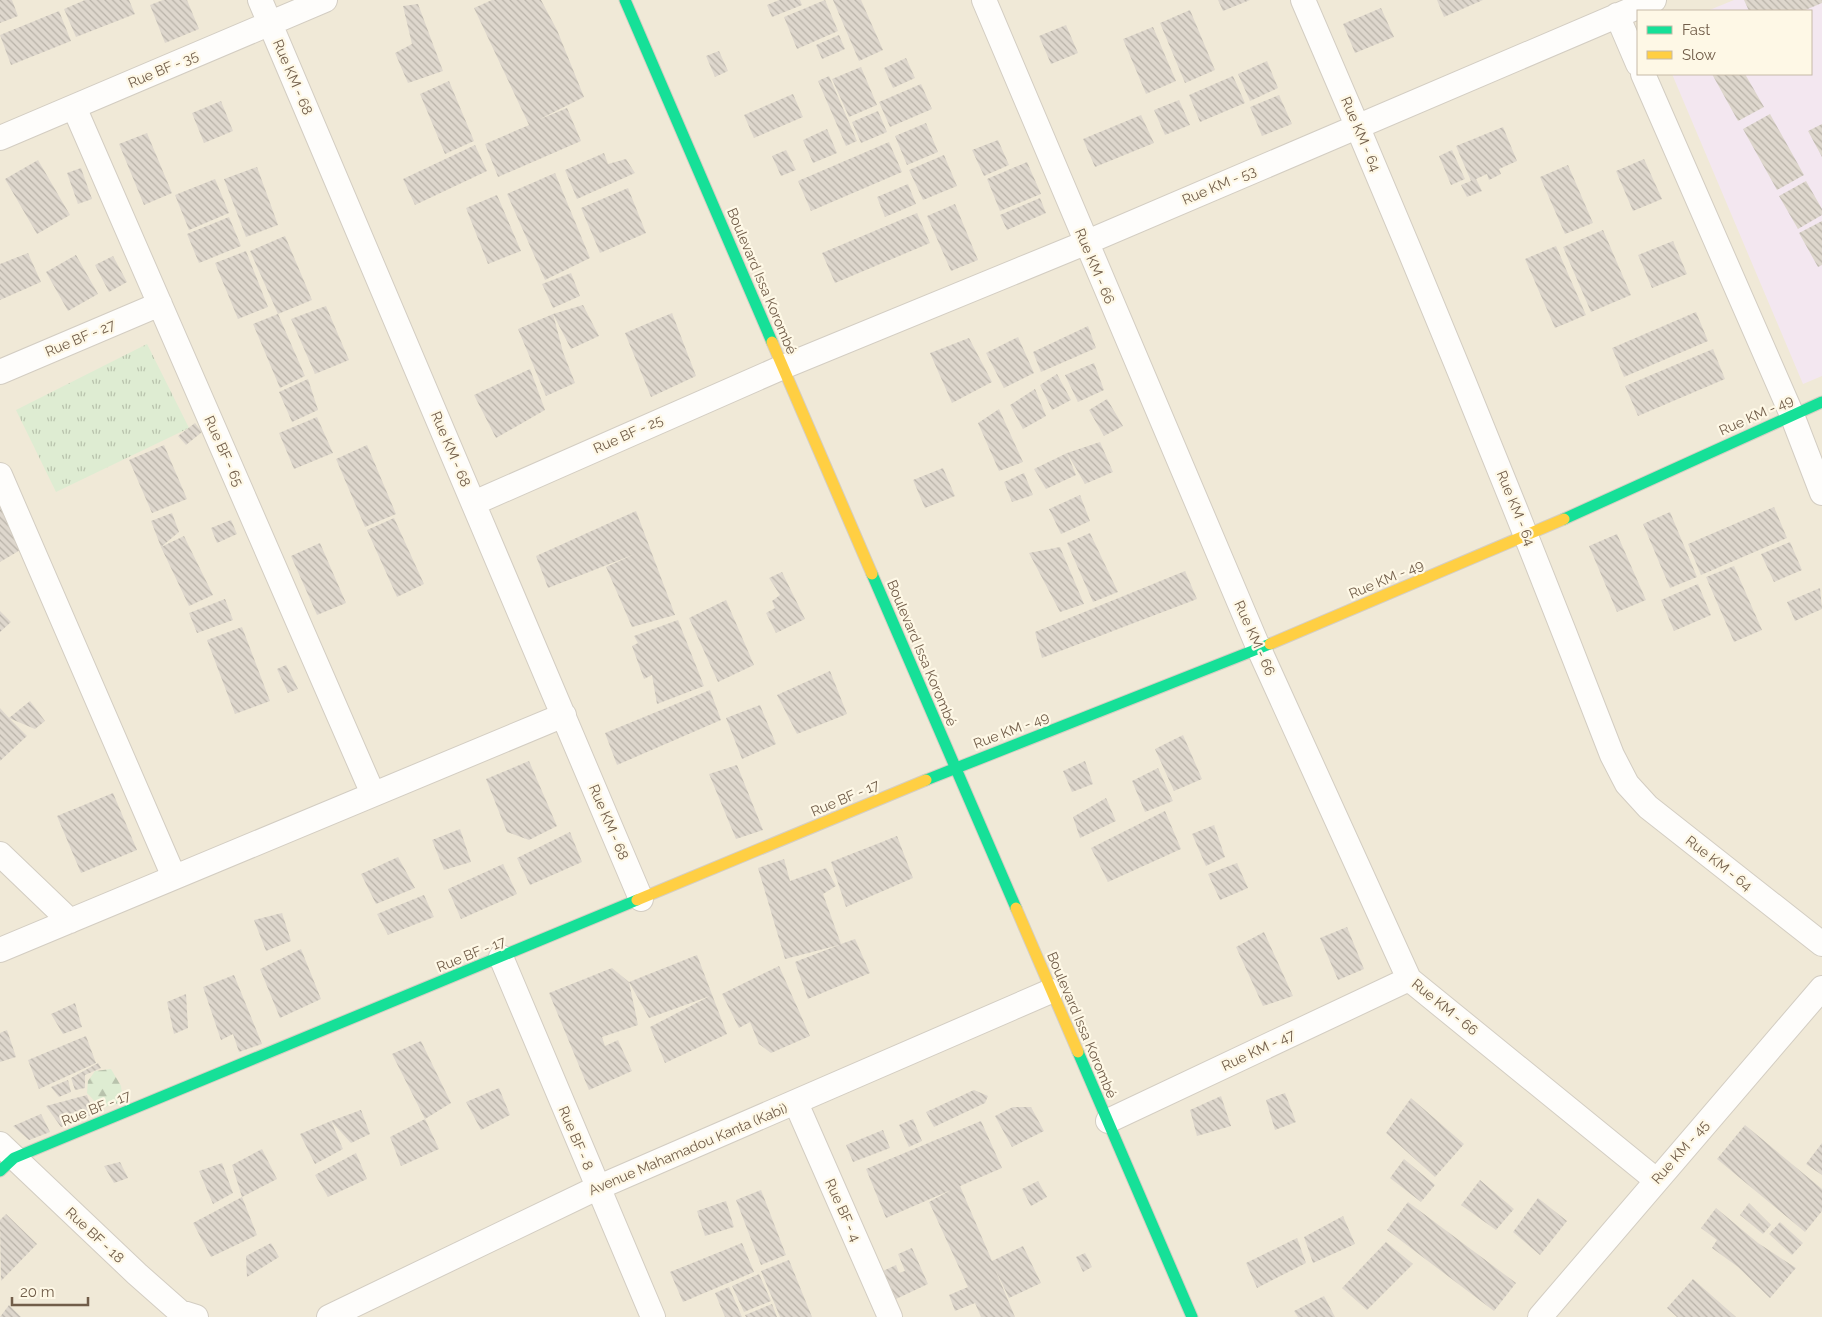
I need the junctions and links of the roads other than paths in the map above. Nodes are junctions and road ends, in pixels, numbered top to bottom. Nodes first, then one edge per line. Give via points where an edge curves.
1 (260, 0) edge
2 (325, 0) edge
3 (625, 0) edge
4 (984, 0) edge
5 (1303, 0) edge
6 (1654, 0) edge
7 (1617, 16) junction
8 (270, 23) junction
9 (1637, 62) edge
10 (1643, 75) edge
11 (74, 107) junction
12 (1358, 125) junction
13 (0, 138) edge
14 (1085, 243) junction
15 (160, 304) junction
16 (783, 367) junction
17 (0, 372) edge
18 (1822, 402) edge
19 (1792, 415) junction
20 (0, 475) edge
21 (1822, 493) edge
22 (474, 503) junction
23 (1528, 536) junction
24 (1259, 649) junction
25 (564, 715) junction
26 (956, 768) junction
27 (373, 794) junction
28 (0, 854) edge
29 (174, 878) junction
30 (641, 899) junction
31 (70, 921) junction
32 (1822, 944) edge
33 (0, 950) edge
34 (501, 957) junction
35 (1409, 979) junction
36 (1822, 988) edge
37 (1051, 991) junction
38 (796, 1103) junction
39 (1108, 1122) junction
40 (5, 1158) edge
41 (1656, 1180) junction
42 (598, 1188) junction
43 (196, 1317) edge
44 (329, 1317) edge
45 (653, 1317) edge
46 (890, 1317) edge
47 (1192, 1317) edge
48 (1540, 1317) edge

1 - 8 street, Rue KM - 68
2 - 8 street, Rue BF - 35
3 - 16 street, Boulevard Issa Korombé
4 - 14 street, Rue KM - 66
5 - 12 street, Rue KM - 64
6 - 7 street, Rue KM - 53
7 - 9 street
7 - 12 street, Rue KM - 53
8 - 11 street, Rue BF - 35
8 - 22 street, Rue KM - 68
10 - 19 street
11 - 13 street, Rue BF - 35
11 - 15 street, Rue BF - 65
12 - 14 street, Rue KM - 53
12 - 23 street, Rue KM - 64
14 - 16 street, Rue KM - 53
14 - 24 street, Rue KM - 66
15 - 17 street, Rue BF - 27
15 - 27 street, Rue BF - 65
16 - 22 street, Rue BF - 25
16 - 26 street, Boulevard Issa Korombé
18 - 19 street, Rue KM - 49
19 - 21 street
19 - 23 street, Rue KM - 49
20 - 29 street
22 - 25 street, Rue KM - 68
23 - 24 street, Rue KM - 49
23 - 32 street, Rue KM - 64 via 1612,755 1627,784 1648,807
24 - 26 street, Rue KM - 49
24 - 35 street, Rue KM - 66
25 - 27 street
25 - 30 street, Rue KM - 68
26 - 30 street, Rue BF - 17
26 - 37 street, Boulevard Issa Korombé
27 - 29 street
28 - 31 street
29 - 31 street
30 - 34 street, Rue BF - 17
31 - 33 street
34 - 40 street, Rue BF - 17
34 - 42 street, Rue BF - 8
35 - 39 street, Rue KM - 47
35 - 41 street, Rue KM - 66
36 - 41 street, Rue KM - 45
37 - 38 street, Avenue Mahamadou Kanta (Kabi)
37 - 39 street, Boulevard Issa Korombé
38 - 42 street, Avenue Mahamadou Kanta (Kabi)
38 - 46 street, Rue BF - 4
39 - 47 street, Boulevard Issa Korombé
40 - 43 street, Rue BF - 18 via 180,1312
41 - 48 street, Rue KM - 45
42 - 44 street, Avenue Mahamadou Kanta (Kabi)
42 - 45 street, Rue BF - 8

